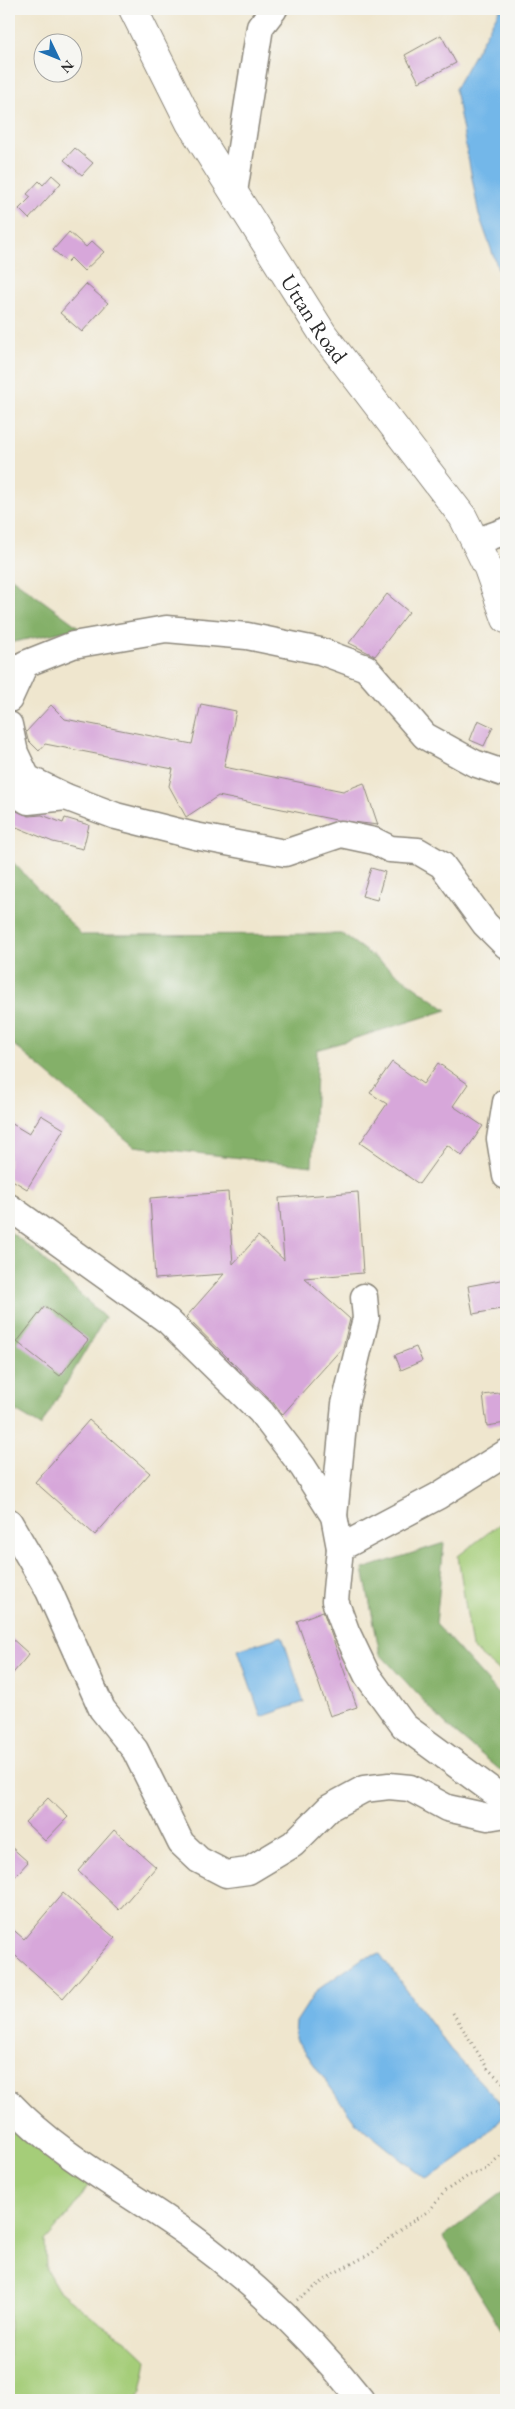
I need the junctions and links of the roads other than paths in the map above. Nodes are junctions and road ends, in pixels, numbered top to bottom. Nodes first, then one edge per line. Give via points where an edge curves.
1 (133, 9) edge
2 (274, 9) edge
3 (234, 192) junction
4 (506, 531) edge
5 (475, 542) junction
6 (506, 619) edge
7 (9, 698) edge
8 (9, 724) edge
9 (506, 774) edge
10 (9, 789) edge
11 (66, 797) junction
12 (506, 944) edge
13 (506, 1102) edge
14 (506, 1176) edge
15 (9, 1207) edge
16 (364, 1297) dead end
17 (506, 1453) edge
18 (334, 1516) junction
19 (9, 1522) edge
20 (340, 1548) junction
21 (506, 1801) edge
22 (506, 1814) edge
23 (9, 2103) edge
24 (361, 2400) edge

1 - 3 main road, Uttan Road via 190,123
2 - 3 street via 260,27
3 - 5 main road, Uttan Road via 323,334 463,517
4 - 5 street
5 - 6 main road, Uttan Road
7 - 9 street via 25,664 73,645 166,629 247,636 320,651 366,668 425,736 474,763
8 - 11 street via 15,753 27,778
10 - 11 street via 28,801
11 - 12 street via 134,821 285,853 341,834 390,848 418,851 442,865 485,924
13 - 14 street via 500,1139
15 - 18 street via 168,1321 261,1412
16 - 18 street via 366,1318 345,1404
17 - 20 street via 438,1496
18 - 20 street
19 - 22 street via 49,1591 102,1709 135,1750 181,1842 199,1860 226,1874 248,1871 293,1844 330,1808 364,1789 410,1788 447,1808 488,1817
20 - 21 street via 335,1601 367,1675 404,1726
23 - 24 street via 80,2165 189,2235 256,2289 330,2361

